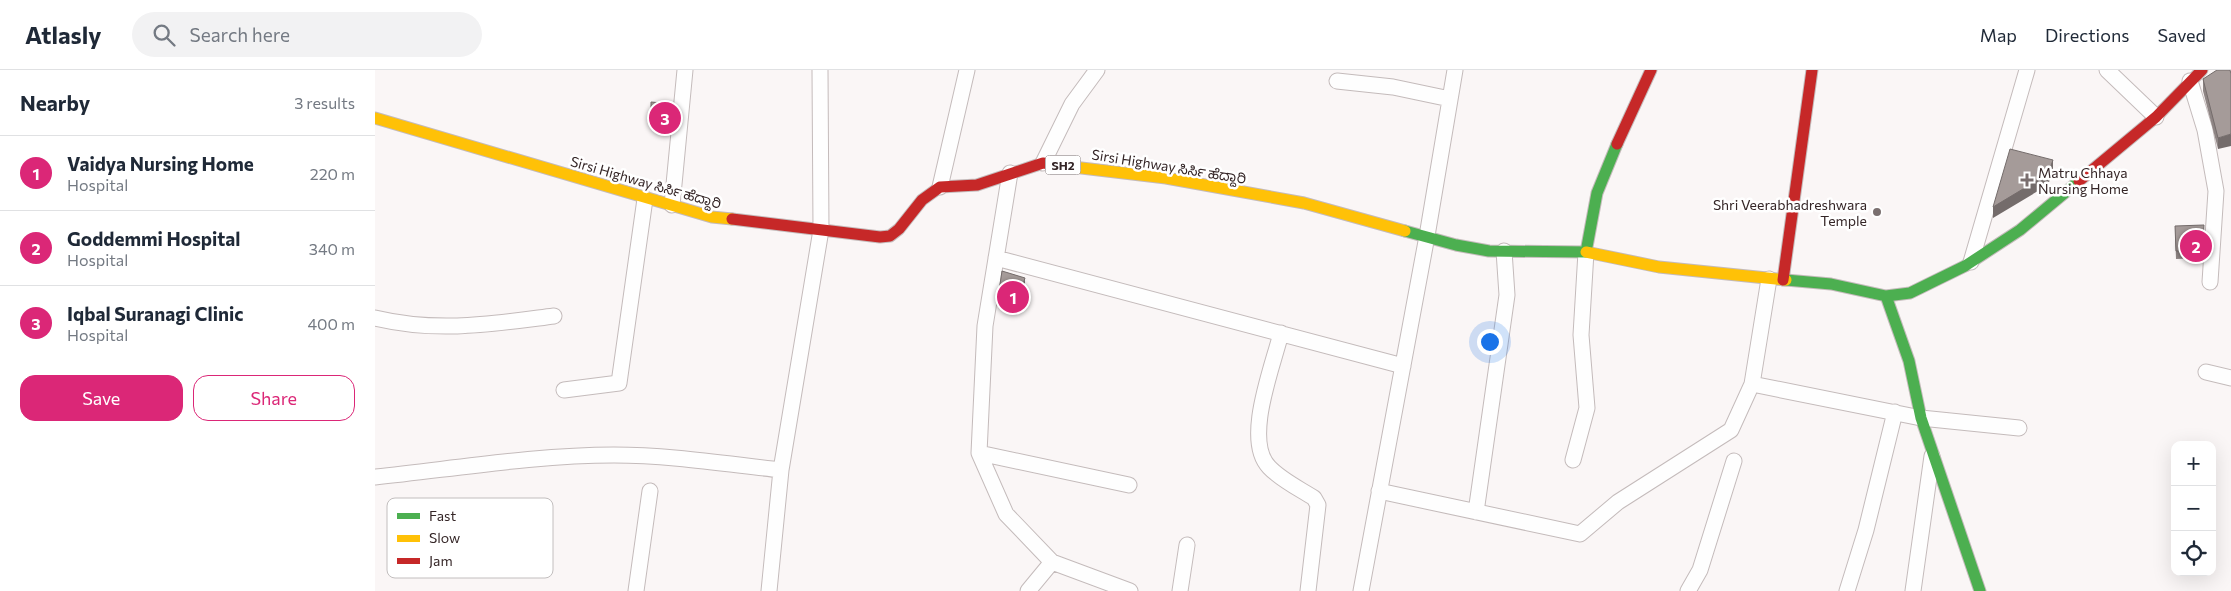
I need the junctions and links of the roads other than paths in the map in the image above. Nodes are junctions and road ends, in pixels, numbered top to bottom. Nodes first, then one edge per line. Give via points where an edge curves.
1 (685, 70) edge
2 (820, 70) edge
3 (967, 70) edge
4 (1097, 70) edge
5 (1455, 70) edge
6 (1651, 70) edge
7 (1812, 70) edge
8 (2027, 70) edge
9 (2107, 70) edge
10 (2196, 74) edge
11 (1337, 81) dead end
12 (1450, 99) junction
13 (2155, 116) junction
14 (375, 118) edge
15 (1043, 163) junction
16 (1011, 172) junction
17 (940, 187) junction
18 (645, 199) junction
19 (672, 205) junction
20 (821, 230) junction
21 (1427, 236) junction
22 (1504, 251) junction
23 (1586, 252) junction
24 (996, 258) junction
25 (1971, 262) junction
26 (1776, 279) junction
27 (2210, 282) dead end
28 (1886, 296) junction
29 (554, 316) dead end
30 (375, 318) edge
31 (1281, 334) junction
32 (1403, 366) junction
33 (2206, 372) dead end
34 (2231, 378) edge
35 (1753, 384) junction
36 (564, 390) dead end
37 (1895, 412) junction
38 (1921, 418) junction
39 (2019, 428) dead end
40 (1933, 451) junction
41 (979, 453) junction
42 (1573, 460) dead end
43 (1734, 461) dead end
44 (781, 470) junction
45 (375, 477) edge
46 (1129, 485) dead end
47 (650, 491) dead end
48 (1379, 491) junction
49 (1476, 512) junction
50 (1187, 545) dead end
51 (1052, 562) junction
52 (635, 591) edge
53 (769, 591) edge
54 (1028, 591) edge
55 (1130, 591) edge
56 (1180, 591) edge
57 (1308, 591) edge
58 (1361, 591) edge
59 (1688, 591) edge
60 (1847, 591) edge
61 (1913, 591) edge
62 (1980, 591) edge

1 - 19 street
2 - 20 street
3 - 17 street
4 - 15 street via 1072,104
5 - 12 street
6 - 23 main road via 1597,193
7 - 26 main road
8 - 25 street
9 - 13 street
10 - 13 main road
10 - 27 street via 2216,191
11 - 12 street via 1393,87
12 - 21 street
13 - 25 main road via 2020,230
14 - 18 main road, Sirsi Highway ಸಿರ್ಸಿ ಹೆದ್ದಾರಿ
15 - 16 main road, Sirsi Highway ಸಿರ್ಸಿ ಹೆದ್ದಾರಿ / SH2
15 - 21 main road, Sirsi Highway ಸಿರ್ಸಿ ಹೆದ್ದಾರಿ / SH2 via 1166,178 1304,203
16 - 17 main road, Sirsi Highway ಸಿರ್ಸಿ ಹೆದ್ದಾರಿ / SH2 via 977,185
16 - 24 street
17 - 20 main road, Sirsi Highway ಸಿರ್ಸಿ ಹೆದ್ದಾರಿ via 922,200 890,236
18 - 19 main road, Sirsi Highway ಸಿರ್ಸಿ ಹೆದ್ದಾರಿ
18 - 36 street via 619,383
19 - 20 main road, Sirsi Highway ಸಿರ್ಸಿ ಹೆದ್ದಾರಿ via 713,218
20 - 44 street
21 - 22 main road, Sirsi Highway ಸಿರ್ಸಿ ಹೆದ್ದಾರಿ / SH2 via 1464,246
21 - 32 street
22 - 23 main road, Sirsi Highway ಸಿರ್ಸಿ ಹೆದ್ದಾರಿ / SH2
22 - 49 street via 1507,295
23 - 26 main road, Sirsi Highway ಸಿರ್ಸಿ ಹೆದ್ದಾರಿ via 1659,267
23 - 42 street via 1581,335 1587,408
24 - 31 street
24 - 41 street via 985,326
25 - 28 main road via 1910,293
26 - 28 main road, Sirsi Highway ಸಿರ್ಸಿ ಹೆದ್ದಾರಿ via 1831,284
26 - 35 street
28 - 38 main road via 1909,361
29 - 30 street via 473,327 406,325
31 - 32 street
31 - 57 street via 1258,425 1260,453 1269,467 1314,498 1318,505
32 - 48 street
33 - 34 street
35 - 37 street
35 - 49 street via 1731,430 1618,502 1580,534
37 - 38 street
37 - 60 street via 1866,530
38 - 39 street
38 - 40 main road
40 - 61 street
40 - 62 main road
41 - 46 street
41 - 51 street via 1006,514
43 - 59 street via 1700,570
44 - 45 street via 655,456 612,455
44 - 53 street
47 - 52 street
48 - 49 street
48 - 58 street
50 - 56 street
51 - 54 street
51 - 55 street

